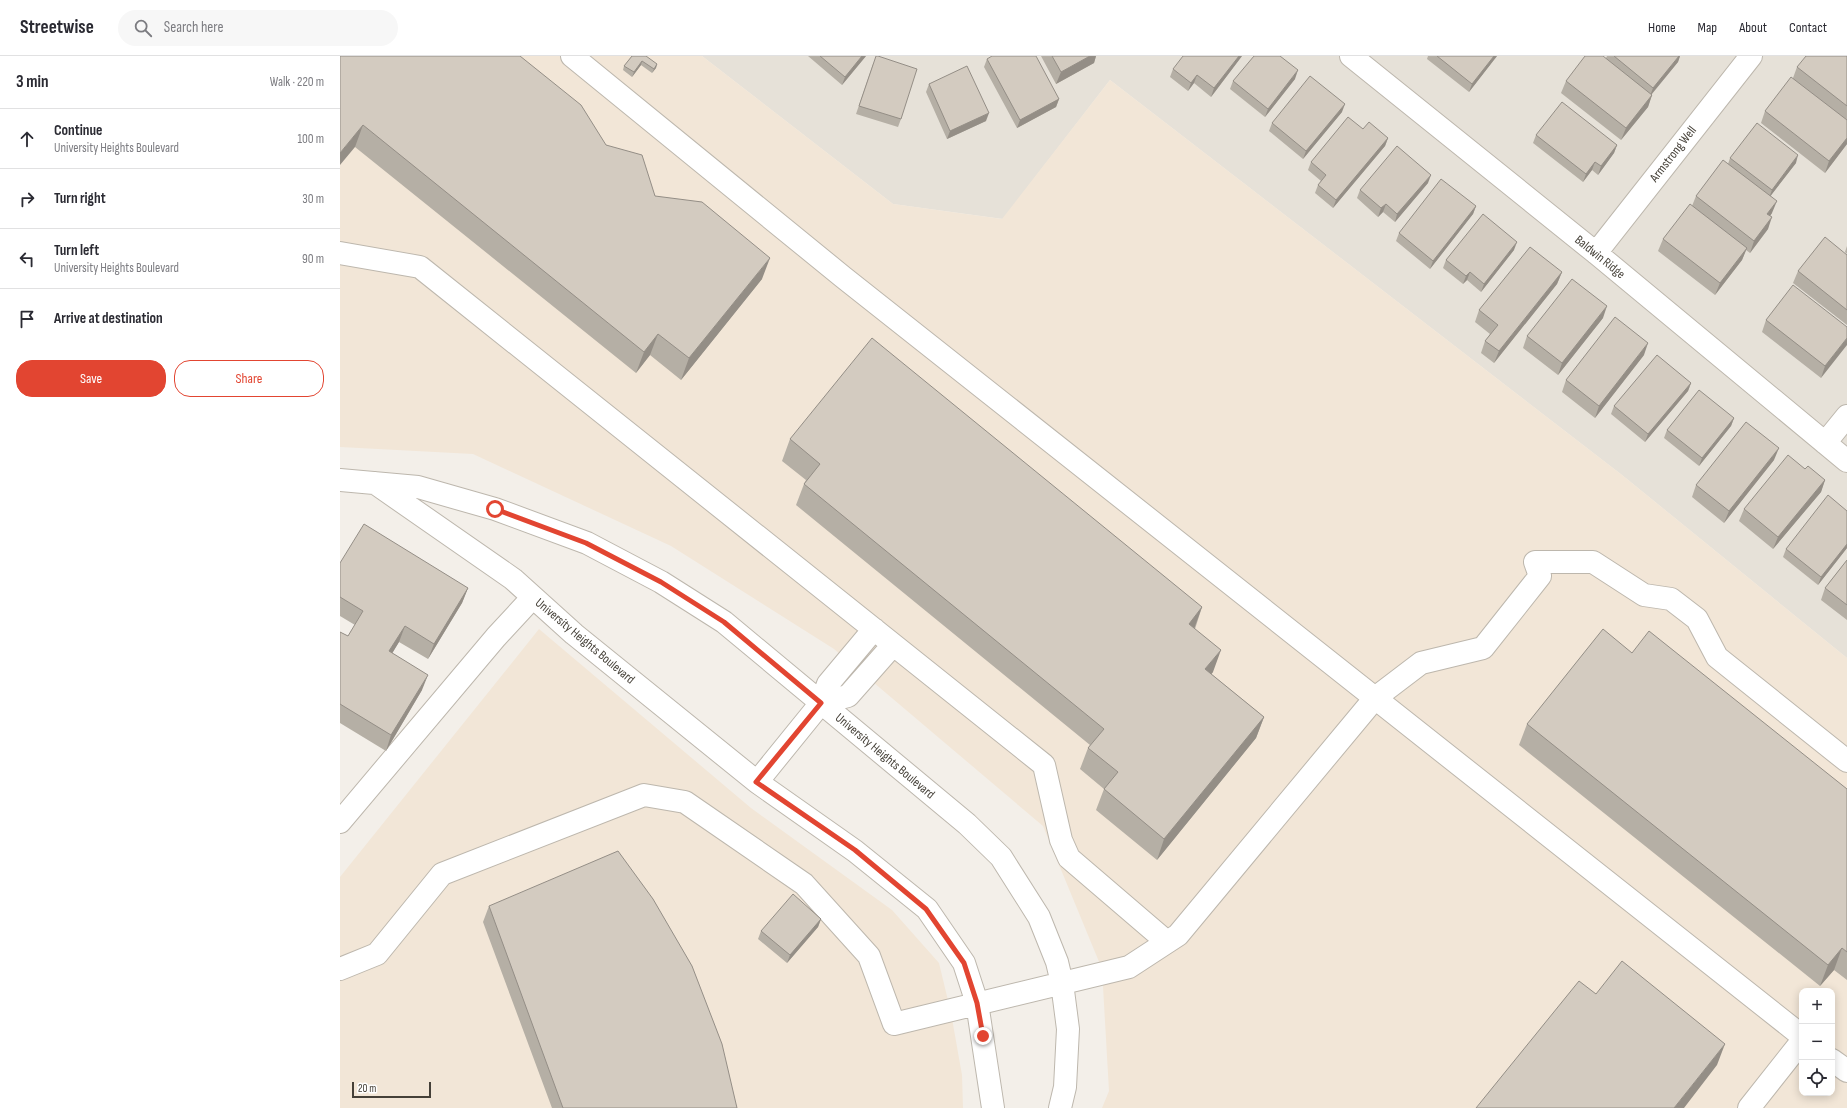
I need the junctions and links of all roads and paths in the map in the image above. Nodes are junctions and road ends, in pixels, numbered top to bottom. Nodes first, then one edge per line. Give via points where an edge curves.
1 (572, 56) edge
2 (1751, 56) edge
3 (1358, 58) edge
4 (340, 252) edge
5 (1596, 253) junction
6 (1847, 416) edge
7 (1825, 443) junction
8 (1847, 461) edge
9 (340, 480) edge
10 (374, 483) junction
11 (533, 597) junction
12 (874, 629) junction
13 (893, 645) junction
14 (1375, 698) junction
15 (821, 703) junction
16 (1847, 761) edge
17 (756, 782) junction
18 (340, 822) edge
19 (1166, 942) junction
20 (340, 970) edge
21 (1062, 983) junction
22 (977, 1003) junction
23 (1799, 1034) edge
24 (1799, 1045) edge
25 (1835, 1062) edge
26 (1847, 1072) edge
27 (993, 1108) edge
28 (1060, 1108) edge
29 (1749, 1108) edge

1 - 14 street via 849,282
2 - 5 street, Armstrong Well
3 - 5 street, Baldwin Ridge
4 - 12 street via 420,268
5 - 7 street, Baldwin Ridge
6 - 7 street
7 - 8 street, Baldwin Ridge
9 - 10 street, University Heights Boulevard
10 - 11 street, University Heights Boulevard via 513,579
10 - 15 street, University Heights Boulevard via 418,487 488,507 586,543 661,582 724,622
11 - 17 street, University Heights Boulevard via 574,634
11 - 18 street
12 - 13 street
12 - 15 street via 828,684
13 - 15 street via 848,696
13 - 19 street via 1044,765 1061,840 1069,858
14 - 16 street via 1421,663 1483,648 1540,576 1535,562 1593,562 1644,595 1671,599 1697,619 1717,657
14 - 19 street via 1178,935
14 - 23 street
15 - 17 street
15 - 21 street, University Heights Boulevard via 967,824 1001,857 1039,917 1057,962
17 - 22 street, University Heights Boulevard via 855,850 926,909 964,963
19 - 21 street via 1129,967
20 - 22 street via 377,954 442,874 644,795 685,802 804,884 870,956 894,1024
21 - 22 street
21 - 28 street, University Heights Boulevard via 1068,1029 1065,1087
22 - 27 street, University Heights Boulevard
24 - 29 street
25 - 26 street

